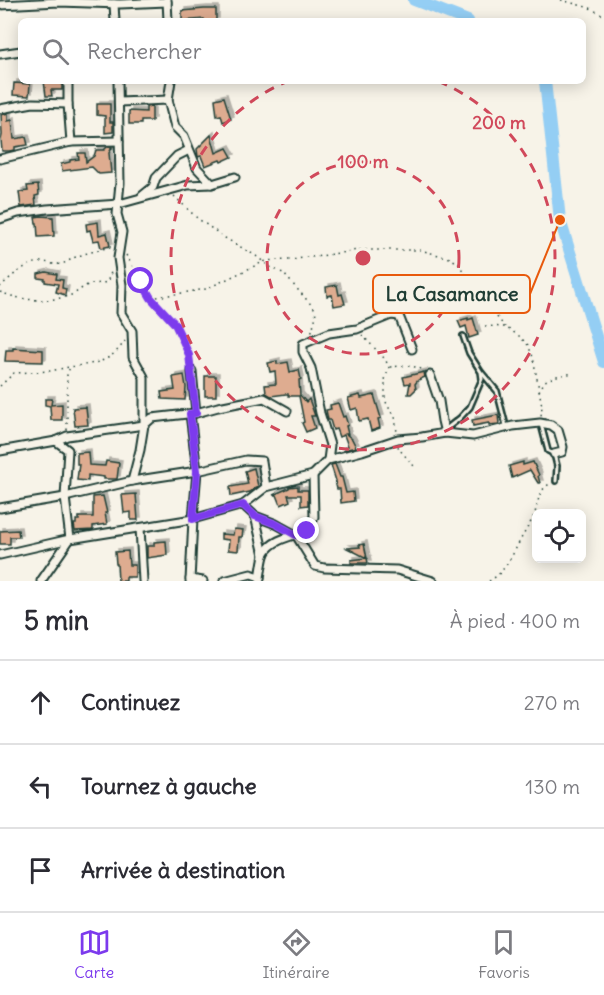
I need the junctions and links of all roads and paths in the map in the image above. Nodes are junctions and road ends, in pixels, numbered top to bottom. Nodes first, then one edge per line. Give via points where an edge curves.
1 (561, 0) edge
2 (167, 1) edge
3 (118, 3) edge
4 (0, 5) edge
5 (604, 16) edge
6 (116, 18) edge
7 (168, 18) edge
8 (18, 51) edge
9 (0, 54) edge
10 (68, 84) edge
11 (118, 84) edge
12 (171, 84) edge
13 (168, 100) junction
14 (119, 102) junction
15 (68, 104) junction
16 (0, 109) edge
17 (118, 141) junction
18 (71, 142) junction
19 (189, 150) junction
20 (0, 159) edge
21 (235, 177) dead end
22 (212, 184) junction
23 (168, 190) junction
24 (140, 198) junction
25 (119, 204) junction
26 (0, 219) edge
27 (120, 244) junction
28 (118, 258) junction
29 (263, 262) junction
30 (0, 287) edge
31 (0, 292) edge
32 (452, 296) dead end
33 (151, 298) junction
34 (391, 315) junction
35 (485, 326) dead end
36 (505, 327) junction
37 (357, 329) junction
38 (132, 331) junction
39 (463, 336) dead end
40 (309, 342) junction
41 (412, 349) dead end
42 (70, 367) junction
43 (389, 367) junction
44 (192, 371) joint
45 (481, 372) junction
46 (574, 373) dead end
47 (430, 375) joint
48 (0, 386) edge
49 (539, 392) junction
50 (287, 411) dead end
51 (193, 413) junction
52 (540, 423) junction
53 (144, 425) junction
54 (507, 428) junction
55 (445, 432) junction
56 (67, 436) junction
57 (398, 438) junction
58 (56, 441) junction
59 (0, 451) edge
60 (554, 454) junction
61 (328, 460) junction
62 (414, 466) dead end
63 (197, 471) junction
64 (313, 475) junction
65 (132, 481) junction
66 (556, 481) joint
67 (266, 487) junction
68 (65, 497) junction
69 (243, 505) junction
70 (0, 508) edge
71 (255, 516) junction
72 (193, 519) junction
73 (140, 528) junction
74 (296, 535) junction
75 (70, 539) junction
76 (0, 555) edge
77 (264, 555) junction
78 (260, 579) edge
79 (190, 580) edge
80 (41, 581) edge
81 (143, 581) edge
82 (203, 581) edge
83 (224, 581) edge
84 (432, 581) edge
85 (489, 581) edge

1 - 5 path
2 - 3 street
2 - 7 street
3 - 4 street
3 - 6 street
8 - 9 street
10 - 15 street
11 - 14 street
12 - 13 street
13 - 14 street
13 - 19 street via 175,127 184,136
14 - 17 street
15 - 16 street via 33,103
15 - 18 street
17 - 18 street
17 - 25 street
18 - 20 street
19 - 22 street via 197,168
19 - 24 street via 177,156
21 - 22 street
22 - 23 street
23 - 24 street
23 - 29 path via 197,218
24 - 25 street
25 - 26 street via 47,209
25 - 27 street
27 - 28 street
27 - 30 path via 60,264 27,266
27 - 33 path
28 - 31 path via 107,282 89,284 72,295 38,301
28 - 38 street via 121,314
29 - 33 path via 206,289
29 - 36 path via 358,250 420,250 450,258 458,262
29 - 40 path via 283,273 315,309
32 - 34 street via 429,298
33 - 44 path via 175,324
34 - 37 street
34 - 41 street via 399,316
35 - 36 path
36 - 49 path via 528,345
37 - 40 street via 329,333
37 - 43 path
38 - 42 path via 110,358
38 - 53 street via 133,357 144,377
39 - 45 lane
40 - 61 street via 303,344 303,351 330,445
42 - 48 path via 14,373
42 - 56 path
43 - 47 path via 421,368
43 - 57 path via 385,400 396,416
44 - 51 street
45 - 54 lane via 497,391
45 - 55 lane via 470,407
46 - 49 path via 545,381
47 - 55 street
49 - 52 path
50 - 51 street via 264,398
51 - 53 street via 152,418
51 - 63 street
52 - 54 street
52 - 60 lane via 548,451
52 - 60 street via 558,430 563,447 562,452
53 - 56 street
53 - 65 street
54 - 55 street via 473,436
55 - 57 street
56 - 58 street
57 - 61 street
57 - 62 path via 399,449
58 - 59 street
58 - 68 street via 68,450
60 - 66 lane
61 - 64 street
63 - 65 street
63 - 67 street via 246,460 262,461
63 - 72 street
64 - 67 street
64 - 74 street via 314,517 307,531
65 - 68 street
66 - 85 path via 544,488 534,517 510,558
67 - 69 street
68 - 70 street
68 - 75 street
69 - 71 street
69 - 72 street
71 - 74 street
71 - 77 street
72 - 73 street
72 - 79 street
73 - 75 street
73 - 81 street
74 - 77 street via 270,546
74 - 84 street via 315,566 397,570
75 - 76 street
75 - 80 street
77 - 78 street
78 - 83 street via 251,574
79 - 82 street

